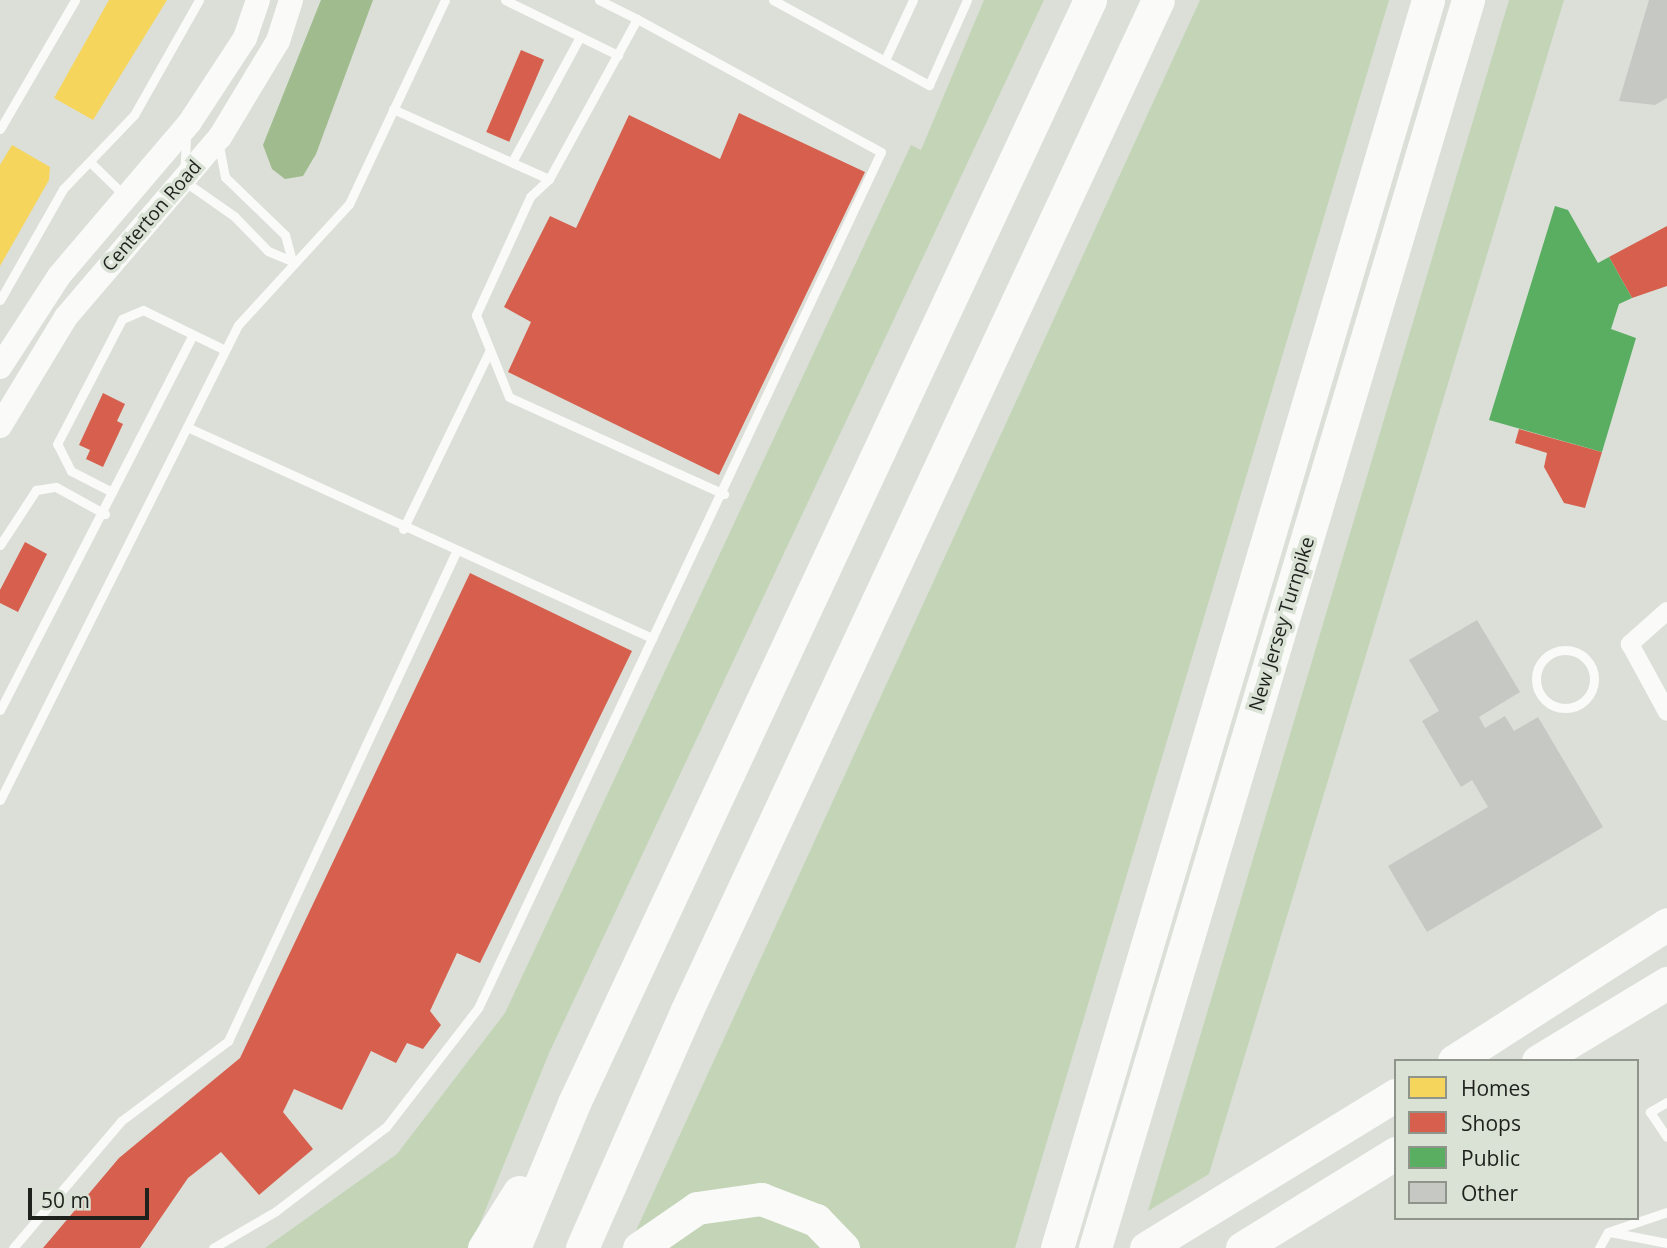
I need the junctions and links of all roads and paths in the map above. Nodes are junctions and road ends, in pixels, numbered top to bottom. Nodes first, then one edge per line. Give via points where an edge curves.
1 (75, 0) edge
2 (199, 0) edge
3 (258, 0) edge
4 (291, 0) edge
5 (445, 0) edge
6 (505, 0) edge
7 (599, 0) edge
8 (773, 0) edge
9 (913, 0) edge
10 (967, 0) edge
11 (1090, 0) edge
12 (1158, 0) edge
13 (1428, 0) edge
14 (1468, 0) edge
15 (637, 19) junction
16 (580, 37) junction
17 (618, 55) junction
18 (885, 60) junction
19 (393, 109) junction
20 (190, 122) junction
21 (0, 129) edge
22 (220, 137) junction
23 (89, 162) junction
24 (512, 162) junction
25 (549, 179) junction
26 (184, 181) junction
27 (127, 197) junction
28 (292, 261) junction
29 (0, 300) edge
30 (66, 317) junction
31 (193, 335) junction
32 (225, 350) junction
33 (490, 350) junction
34 (0, 367) edge
35 (0, 426) edge
36 (187, 427) junction
37 (112, 492) junction
38 (724, 494) junction
39 (104, 514) junction
40 (403, 529) junction
41 (0, 545) edge
42 (455, 554) junction
43 (1667, 611) edge
44 (652, 638) junction
45 (1558, 650) joint
46 (0, 710) edge
47 (1667, 712) edge
48 (0, 800) edge
49 (1667, 924) edge
50 (1667, 983) edge
51 (1457, 1059) edge
52 (1541, 1059) edge
53 (1394, 1096) edge
54 (1667, 1102) edge
55 (574, 1103) junction
56 (1667, 1137) edge
57 (1394, 1154) edge
58 (1667, 1212) edge
59 (1608, 1232) junction
60 (1667, 1243) edge
61 (13, 1248) edge
62 (214, 1248) edge
63 (484, 1248) edge
64 (514, 1248) edge
65 (582, 1248) edge
66 (639, 1248) edge
67 (843, 1248) edge
68 (1057, 1248) edge
69 (1095, 1248) edge
70 (1146, 1248) edge
71 (1241, 1248) edge
72 (1599, 1248) edge

1 - 21 lane
2 - 23 lane via 134,115
3 - 20 main road, Centerton Road via 245,38
4 - 22 main road, Centerton Road via 278,41
5 - 19 lane
6 - 16 lane
7 - 15 lane
8 - 18 lane
9 - 18 lane
10 - 18 lane via 929,85
11 - 55 highway
12 - 65 highway via 687,1010
13 - 68 highway, New Jersey Turnpike
14 - 69 highway, New Jersey Turnpike
15 - 17 lane
15 - 38 lane via 881,152
16 - 17 lane
16 - 24 lane via 536,109
17 - 25 lane
19 - 24 lane
19 - 28 lane via 349,204
20 - 26 lane
20 - 27 main road, Centerton Road
22 - 26 main road, Centerton Road
22 - 28 lane via 225,177 285,235
23 - 27 lane
23 - 29 lane via 63,189
24 - 25 lane
25 - 33 lane via 530,197 476,315
26 - 28 lane via 234,216 268,251
26 - 30 main road, Centerton Road
27 - 30 main road via 126,222 74,284
27 - 34 main road, Centerton Road via 59,276
28 - 32 lane via 238,325
30 - 35 main road, Centerton Road
31 - 32 lane
31 - 37 lane
31 - 37 lane via 143,310 132,312 122,319 78,401 57,444 60,460
32 - 36 lane
33 - 38 lane via 509,397
33 - 40 lane
36 - 40 lane
36 - 48 lane
37 - 39 lane
38 - 44 lane
39 - 41 lane via 55,487 36,490
39 - 46 lane
40 - 42 lane
42 - 44 lane
42 - 61 lane via 228,1041 121,1121
43 - 47 street via 1630,644
44 - 62 lane via 478,1008 379,1133 276,1211
45 - 45 lane via 1542,660 1536,678 1541,695 1566,708 1589,694 1594,675 1585,658
49 - 51 highway
50 - 52 highway
53 - 70 highway
54 - 56 lane via 1650,1112
55 - 63 highway
55 - 64 highway
57 - 71 highway
58 - 59 lane
59 - 60 lane
59 - 72 lane
66 - 67 highway via 697,1208 761,1199 816,1220

